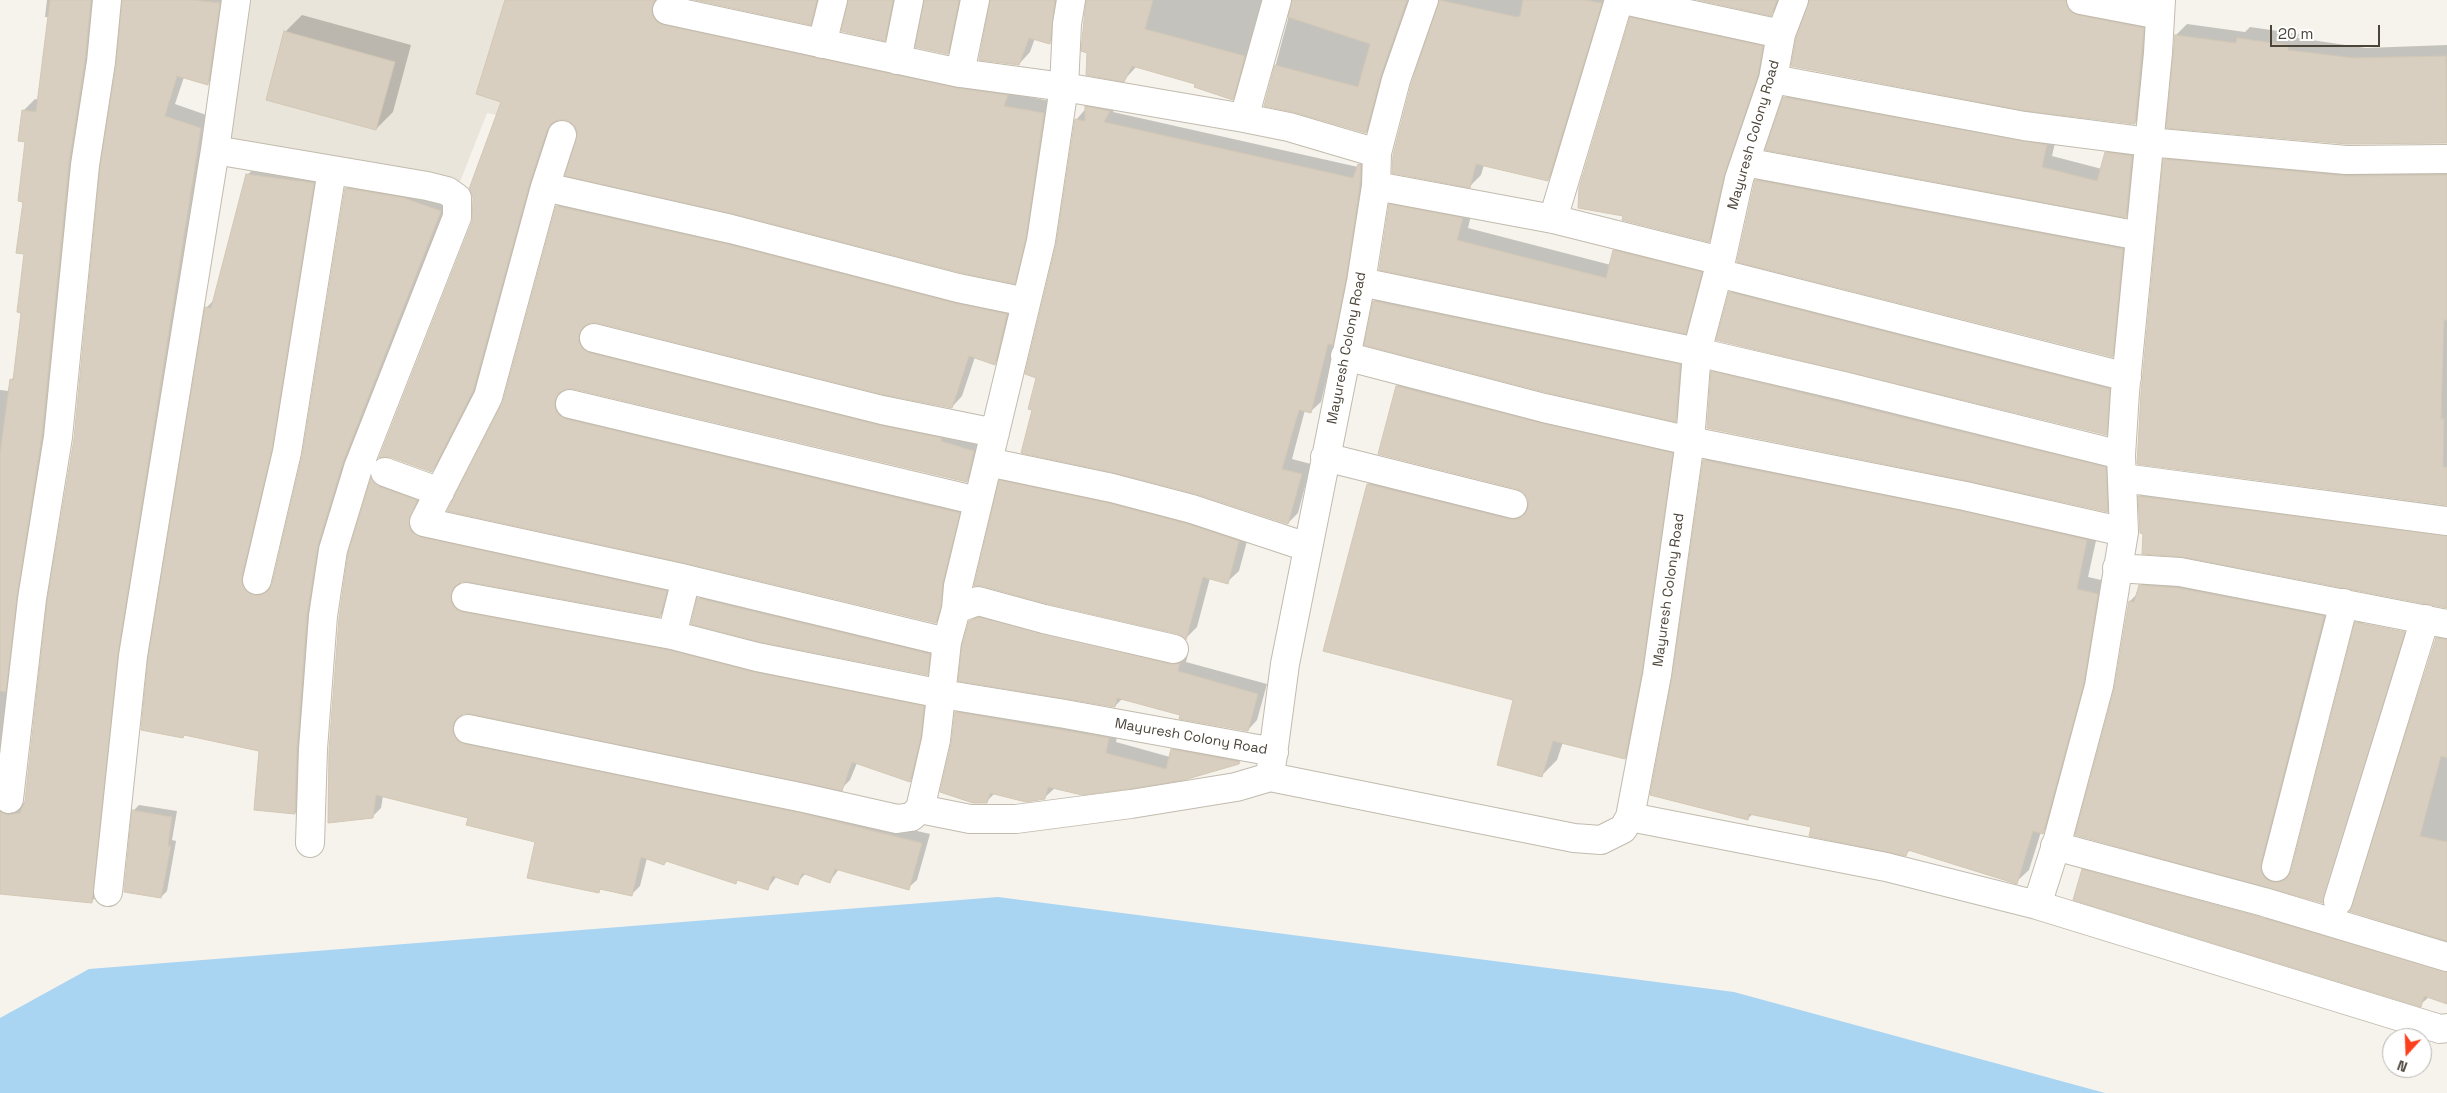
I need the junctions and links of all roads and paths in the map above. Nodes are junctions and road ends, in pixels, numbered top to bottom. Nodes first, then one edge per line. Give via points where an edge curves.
1 (107, 0) edge
2 (236, 0) edge
3 (833, 0) edge
4 (910, 0) edge
5 (975, 0) edge
6 (1070, 0) edge
7 (1277, 0) edge
8 (1424, 0) edge
9 (1619, 0) edge
10 (1624, 0) edge
11 (1794, 0) edge
12 (2080, 0) edge
13 (2160, 7) edge
14 (667, 10) dead end
15 (1781, 34) junction
16 (822, 44) junction
17 (897, 60) junction
18 (960, 73) junction
19 (1772, 80) junction
20 (1064, 87) junction
21 (1244, 118) junction
22 (562, 135) dead end
23 (2149, 142) junction
24 (215, 150) junction
25 (1378, 153) junction
26 (2447, 159) edge
27 (1745, 162) junction
28 (332, 170) junction
29 (1376, 186) junction
30 (545, 187) junction
31 (1553, 219) junction
32 (2140, 236) junction
33 (1720, 267) junction
34 (1360, 282) junction
35 (1026, 302) junction
36 (594, 338) dead end
37 (1697, 352) junction
38 (1345, 356) junction
39 (2127, 377) junction
40 (570, 404) dead end
41 (995, 433) junction
42 (1690, 441) junction
43 (1325, 457) junction
44 (988, 462) junction
45 (2122, 467) junction
46 (385, 472) dead end
47 (440, 492) junction
48 (978, 501) junction
49 (1513, 504) dead end
50 (2447, 521) edge
51 (2124, 532) junction
52 (1307, 547) junction
53 (2117, 568) junction
54 (686, 579) junction
55 (257, 580) dead end
56 (466, 597) dead end
57 (2344, 603) junction
58 (956, 610) junction
59 (2436, 621) edge
60 (672, 635) junction
61 (947, 642) junction
62 (1174, 649) dead end
63 (942, 694) junction
64 (468, 730) dead end
65 (1272, 765) junction
66 (9, 799) dead end
67 (920, 809) junction
68 (1630, 817) junction
69 (310, 843) dead end
70 (2055, 846) junction
71 (2276, 866) dead end
72 (108, 892) dead end
73 (2338, 901) dead end
74 (2037, 905) junction
75 (2447, 957) edge
76 (2447, 1028) edge

1 - 66 street via 85,165 58,437 32,598
2 - 24 street
3 - 16 street
4 - 17 street
5 - 18 street
6 - 20 street
7 - 21 street
8 - 25 street, Mayuresh Colony Road via 1396,80
9 - 31 street
10 - 15 street
11 - 15 street, Mayuresh Colony Road
12 - 13 street
13 - 23 street
14 - 16 street
15 - 19 street, Mayuresh Colony Road
16 - 17 street
17 - 18 street
18 - 20 street
19 - 23 street via 2024,126
19 - 27 street, Mayuresh Colony Road
20 - 21 street
20 - 35 street via 1041,241
21 - 25 street via 1289,127
22 - 30 street
23 - 26 street via 2346,160
23 - 32 street
24 - 28 street
24 - 72 street via 133,656
25 - 29 street, Mayuresh Colony Road
27 - 32 street
27 - 33 street, Mayuresh Colony Road
28 - 55 street via 286,452
28 - 69 street via 446,191 457,198 457,217 358,468 333,550 322,626
29 - 31 street
29 - 34 street, Mayuresh Colony Road
30 - 35 street via 732,229 958,288
30 - 47 street via 488,398
31 - 33 street
32 - 39 street
33 - 37 street, Mayuresh Colony Road
33 - 39 street
34 - 37 street
34 - 38 street, Mayuresh Colony Road
35 - 41 street
36 - 41 street via 882,410
37 - 42 street, Mayuresh Colony Road
37 - 45 street via 1843,386
38 - 42 street via 1544,408
38 - 43 street, Mayuresh Colony Road
39 - 45 street
40 - 48 street
41 - 44 street
42 - 51 street via 1955,494
42 - 68 street, Mayuresh Colony Road via 1657,675
43 - 49 street
43 - 52 street, Mayuresh Colony Road
44 - 48 street
44 - 52 street via 1112,488 1192,509
45 - 50 street
45 - 51 street
46 - 47 street
47 - 54 street via 424,522
48 - 58 street via 958,586
51 - 53 street
52 - 65 street, Mayuresh Colony Road via 1285,664
53 - 57 street via 2180,572
53 - 70 street via 2099,686
54 - 60 street
54 - 61 street
56 - 60 street, Mayuresh Colony Road
57 - 59 street
57 - 71 street
58 - 61 street
58 - 62 street via 978,601
59 - 73 street
60 - 63 street, Mayuresh Colony Road via 757,657
61 - 63 street
63 - 65 street, Mayuresh Colony Road via 1065,714
63 - 67 street via 936,740
64 - 67 street via 896,819 911,817
65 - 67 street via 1236,787 1016,819 970,819
65 - 68 street, Mayuresh Colony Road via 1574,838 1601,840 1623,829
68 - 74 street via 1886,867
70 - 74 street
70 - 75 street via 2264,902
74 - 76 street via 2440,1029

